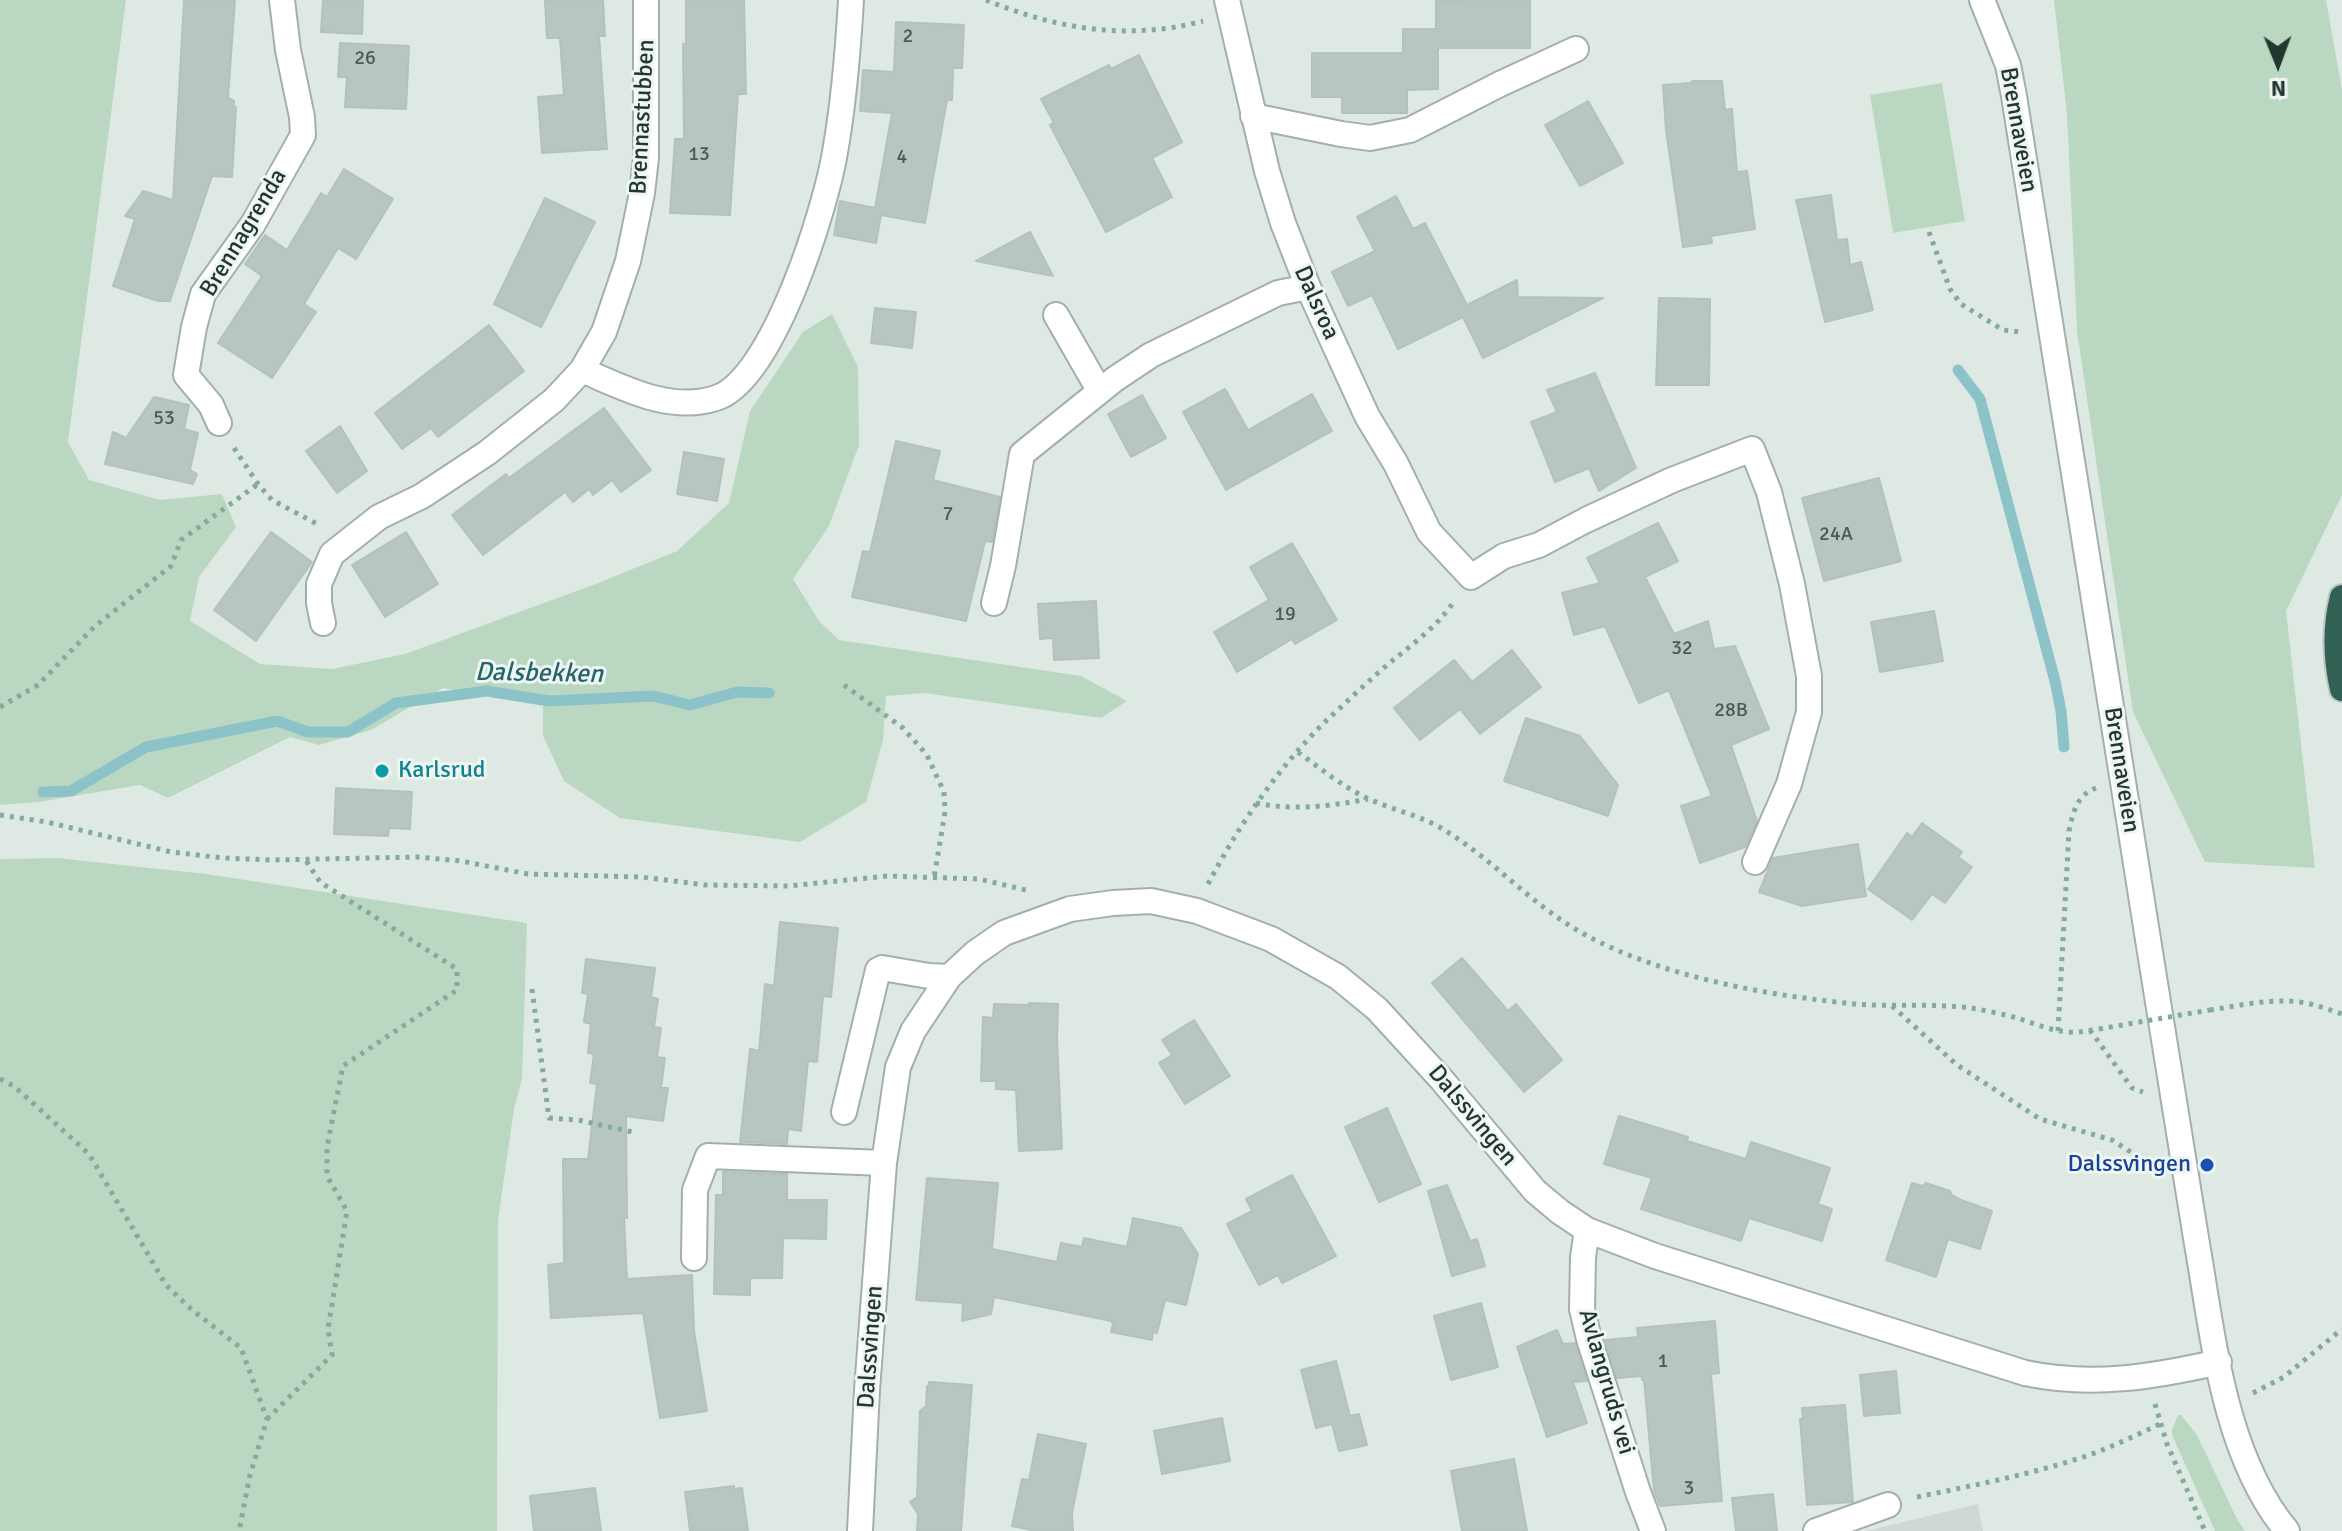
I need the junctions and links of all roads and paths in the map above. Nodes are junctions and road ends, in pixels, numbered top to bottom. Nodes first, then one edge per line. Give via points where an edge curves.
1 (282, 0) edge
2 (646, 0) edge
3 (851, 0) edge
4 (986, 0) edge
5 (1982, 0) edge
6 (1228, 5) edge
7 (1576, 49) dead end
8 (1253, 116) junction
9 (1929, 232) dead end
10 (1308, 287) junction
11 (1056, 315) dead end
12 (2027, 331) dead end
13 (582, 370) junction
14 (1095, 383) dead end
15 (219, 423) joint
16 (258, 484) junction
17 (348, 544) junction
18 (1471, 577) junction
19 (2342, 597) edge
20 (994, 603) dead end
21 (323, 623) dead end
22 (844, 685) dead end
23 (2342, 689) edge
24 (0, 707) edge
25 (1298, 752) junction
26 (2123, 782) junction
27 (1369, 798) junction
28 (1256, 803) junction
29 (0, 815) edge
30 (305, 859) junction
31 (1755, 862) dead end
32 (934, 878) junction
33 (1070, 909) junction
34 (1197, 911) junction
35 (949, 977) junction
36 (532, 989) dead end
37 (1892, 1006) junction
38 (2342, 1014) edge
39 (2090, 1030) junction
40 (2058, 1031) junction
41 (0, 1079) edge
42 (2132, 1088) dead end
43 (844, 1112) dead end
44 (637, 1133) dead end
45 (2183, 1160) junction
46 (884, 1163) junction
47 (1587, 1230) junction
48 (694, 1258) dead end
49 (2342, 1329) edge
50 (2219, 1362) junction
51 (2245, 1397) dead end
52 (2155, 1403) dead end
53 (267, 1419) junction
54 (2160, 1424) junction
55 (1888, 1505) joint
56 (239, 1531) edge
57 (860, 1531) edge
58 (1653, 1531) edge
59 (1816, 1531) edge
60 (2205, 1531) edge
61 (2287, 1531) edge

1 - 15 street, Brennagrenda via 303,135 253,224 203,294 186,375
2 - 13 street, Brennastubben via 642,193 628,261 604,332
3 - 13 street via 835,156 813,237 758,360 719,398 690,403 661,401
4 - 6 path via 1048,22 1103,31 1184,27 1208,20
5 - 26 street, Brennaveien via 2008,65 2014,96
6 - 8 street, Dalsroa
7 - 8 street via 1410,130 1370,138
8 - 10 street, Dalsroa via 1283,223
9 - 12 path via 1961,304 2003,330
10 - 18 street, Dalsroa via 1367,416 1429,532
10 - 20 street via 1278,293 1151,355 1022,454
11 - 14 street
13 - 17 street, Brennastubben via 554,400 487,453 379,517
15 - 16 path
16 - 17 path via 272,500
16 - 24 path via 181,540 171,566 94,627 38,685
17 - 21 street, Brennastubben via 332,554 321,575
18 - 25 path via 1448,611
18 - 31 street via 1504,556 1752,449 1769,492 1809,676 1809,712 1789,784
19 - 23 highway via 2336,632
22 - 32 path via 903,728 927,755 944,792
25 - 27 path
25 - 28 path
26 - 40 path via 2087,791 2072,818
26 - 45 street, Brennaveien
27 - 28 path via 1315,807
27 - 37 path via 1440,827 1563,922 1626,954 1753,989
28 - 34 path
29 - 30 path via 171,852
30 - 32 path via 418,857 528,874 706,885
30 - 53 path via 320,882 457,969 457,990 343,1066 327,1147 327,1176 347,1211 328,1329 332,1355
32 - 33 path via 979,879 1045,894
33 - 34 street, Dalssvingen via 1151,901
33 - 35 street, Dalssvingen via 1004,933
34 - 47 street, Dalssvingen via 1271,939 1338,977 1377,1009 1535,1191
35 - 43 street via 878,970
35 - 46 street, Dalssvingen via 913,1031 898,1067
36 - 44 path via 549,1118
37 - 40 path via 1968,1008
37 - 45 path via 1957,1065 2040,1119 2112,1140 2140,1158
38 - 39 path, bridge via 2268,1002
39 - 40 path
39 - 42 path
41 - 53 path via 89,1154 166,1285 241,1348
45 - 50 street, Brennaveien
46 - 48 street via 708,1156 695,1190
46 - 57 street, Dalssvingen
47 - 50 street, Dalssvingen via 1655,1256 2053,1379 2106,1381
47 - 58 street, Avlangruds vei via 1582,1309
49 - 51 path via 2284,1377
50 - 61 street, Brennaveien via 2246,1459
52 - 54 path
53 - 56 path
54 - 55 path via 2073,1460
54 - 60 path
55 - 59 street

